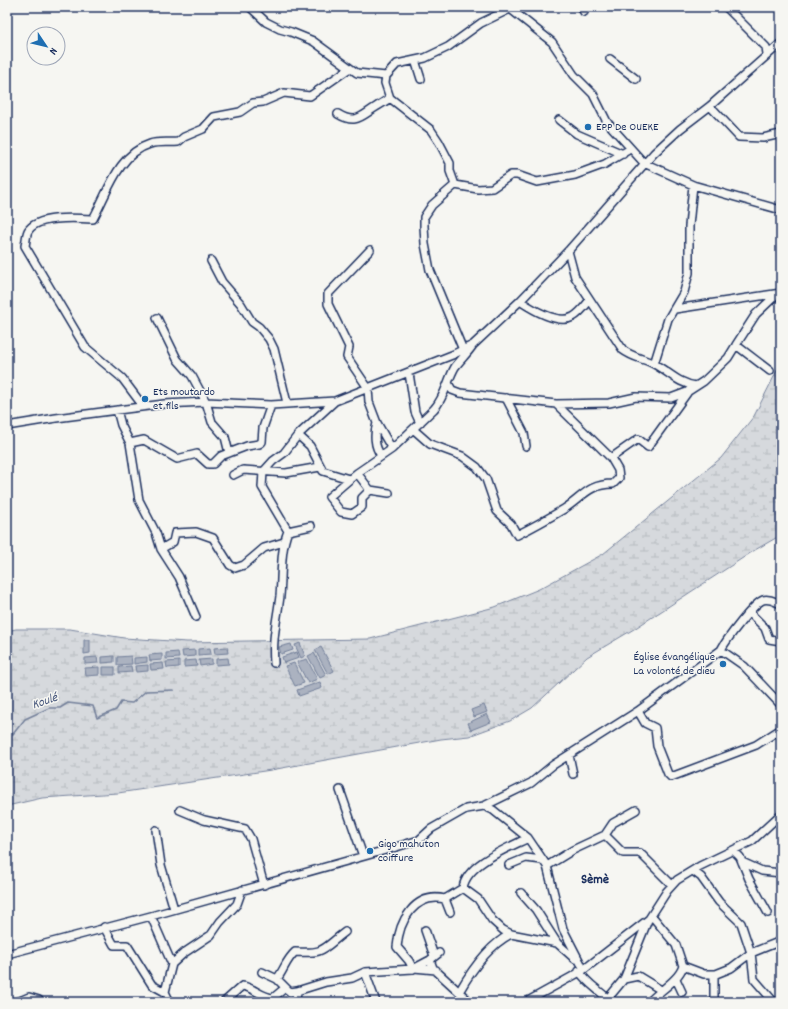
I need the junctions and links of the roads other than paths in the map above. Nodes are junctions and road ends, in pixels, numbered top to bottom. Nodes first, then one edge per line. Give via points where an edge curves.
1 (250, 7) edge
2 (726, 7) edge
3 (511, 8) edge
4 (781, 43) edge
5 (767, 54) junction
6 (610, 59) dead end
7 (415, 60) junction
8 (350, 68) junction
9 (386, 76) junction
10 (421, 79) dead end
11 (636, 79) dead end
12 (390, 98) junction
13 (710, 106) junction
14 (338, 114) dead end
15 (559, 120) dead end
16 (781, 134) edge
17 (630, 149) junction
18 (623, 154) junction
19 (644, 163) junction
20 (455, 185) junction
21 (693, 185) junction
22 (781, 210) edge
23 (370, 250) dead end
24 (568, 251) junction
25 (212, 261) dead end
26 (778, 294) edge
27 (520, 301) junction
28 (589, 301) junction
29 (675, 308) junction
30 (157, 318) dead end
31 (473, 345) junction
32 (736, 345) junction
33 (463, 350) junction
34 (654, 364) junction
35 (770, 371) dead end
36 (409, 373) junction
37 (448, 383) junction
38 (696, 386) junction
39 (368, 388) junction
40 (688, 392) junction
41 (506, 398) junction
42 (335, 401) junction
43 (206, 402) junction
44 (287, 403) junction
45 (556, 404) junction
46 (271, 405) junction
47 (143, 406) junction
48 (117, 410) junction
49 (377, 423) junction
50 (420, 423) junction
51 (7, 426) edge
52 (413, 429) junction
53 (298, 435) junction
54 (130, 443) junction
55 (526, 446) dead end
56 (392, 449) junction
57 (229, 453) junction
58 (381, 455) junction
59 (611, 458) junction
60 (320, 467) junction
61 (263, 472) junction
62 (357, 473) junction
63 (233, 475) dead end
64 (350, 479) junction
65 (370, 490) junction
66 (389, 493) dead end
67 (311, 526) dead end
68 (288, 531) junction
69 (284, 542) junction
70 (161, 548) junction
71 (781, 604) edge
72 (750, 613) junction
73 (196, 617) dead end
74 (781, 641) edge
75 (721, 650) junction
76 (274, 663) dead end
77 (781, 706) edge
78 (638, 711) junction
79 (781, 729) edge
80 (569, 755) junction
81 (573, 774) dead end
82 (340, 790) dead end
83 (484, 806) junction
84 (180, 810) dead end
85 (636, 810) dead end
86 (781, 814) edge
87 (156, 830) dead end
88 (605, 835) junction
89 (528, 838) junction
90 (734, 851) junction
91 (363, 856) junction
92 (542, 860) junction
93 (742, 862) junction
94 (509, 865) dead end
95 (547, 866) junction
96 (693, 871) junction
97 (781, 873) edge
98 (264, 885) junction
99 (672, 885) junction
100 (463, 888) junction
101 (242, 890) junction
102 (521, 893) dead end
103 (445, 899) junction
104 (174, 909) junction
105 (450, 912) dead end
106 (768, 913) dead end
107 (152, 916) junction
108 (650, 918) junction
109 (104, 927) junction
110 (425, 930) dead end
111 (345, 932) dead end
112 (512, 934) junction
113 (781, 941) edge
114 (557, 943) junction
115 (751, 953) junction
116 (7, 954) edge
117 (434, 957) junction
118 (172, 964) junction
119 (683, 966) junction
120 (630, 968) junction
121 (413, 969) junction
122 (580, 969) junction
123 (436, 970) junction
124 (262, 972) dead end
125 (365, 972) junction
126 (714, 974) junction
127 (638, 976) junction
128 (352, 978) junction
129 (277, 979) junction
130 (624, 979) junction
131 (676, 979) junction
132 (367, 980) junction
133 (291, 990) junction
134 (661, 990) junction
135 (165, 992) junction
136 (459, 992) junction
137 (682, 992) dead end
138 (39, 1000) dead end
139 (608, 1001) edge
140 (17, 1002) edge
141 (170, 1002) edge
142 (224, 1002) edge
143 (292, 1002) edge
144 (296, 1002) edge
145 (376, 1002) edge
146 (470, 1002) edge
147 (526, 1002) edge
148 (649, 1002) edge
149 (714, 1002) edge
150 (774, 1002) edge

1 - 8 street via 266,22 313,41
2 - 5 street via 766,47
3 - 7 street via 481,23 448,47
3 - 17 street via 552,42 574,75 593,94 607,122
4 - 5 street
5 - 13 street
6 - 11 street
7 - 9 street via 397,64
7 - 10 street
8 - 9 street via 357,73
8 - 47 street via 310,96 284,93 263,102 252,103 240,112 214,117 203,129 178,142 151,144 130,154 109,185 93,219 63,218 35,223 28,231 25,246 85,347 122,378
9 - 12 street via 385,83
12 - 14 street via 364,116 349,120
12 - 20 street via 431,130 450,163
13 - 16 street via 739,137 763,138
13 - 19 street via 680,129
15 - 18 street via 577,134
17 - 18 street
17 - 19 street
18 - 20 street via 591,170 537,182 511,175 492,188 478,189
19 - 21 street
19 - 24 street
20 - 33 street via 432,205 424,217 425,244 430,270
21 - 22 street
21 - 29 street via 689,273 684,292
23 - 39 street via 328,294 328,304 349,347 347,357
24 - 27 street
24 - 28 street via 575,277
25 - 44 street via 222,282 252,322 269,339 274,349
26 - 29 street
26 - 32 street via 756,314
27 - 28 street via 537,312 565,318 573,317
27 - 31 street
28 - 34 street via 623,350
29 - 34 street via 668,319
30 - 43 street via 177,359 192,376
31 - 33 street
31 - 37 street via 456,366
32 - 35 street
32 - 38 street via 728,358
33 - 36 street
34 - 38 street via 686,385
36 - 39 street
36 - 50 street via 415,412
37 - 41 street via 453,391
37 - 50 street via 440,402
38 - 40 street
39 - 42 street
39 - 49 street via 369,402
40 - 45 street via 671,398 636,397 609,403
40 - 59 street via 648,447 638,439
41 - 45 street
41 - 55 street via 524,433
42 - 44 street
42 - 53 street
43 - 46 street
43 - 47 street
43 - 57 street via 212,422 225,438
44 - 46 street
45 - 59 street
46 - 57 street via 263,428 262,442
47 - 48 street
48 - 51 street
48 - 54 street
49 - 56 street
49 - 58 street via 376,447
50 - 52 street
52 - 56 street
52 - 59 street via 430,444 466,458 477,467 486,479 496,511 511,524 517,535 564,509 584,493 605,483 616,483 619,474
53 - 60 street via 310,446
53 - 61 street via 284,453
54 - 57 street via 144,440 150,442 177,459 197,454 208,464 213,464 218,457
54 - 70 street via 139,500
56 - 58 street
58 - 62 street
60 - 61 street via 286,473
60 - 64 street via 329,474
61 - 63 street via 243,470
61 - 68 street via 262,487
62 - 64 street
62 - 65 street
64 - 65 street via 329,497 342,513 356,513 362,507 362,498
65 - 66 street
67 - 68 street
68 - 69 street
69 - 70 street via 264,548 244,565 235,568 230,565 213,538 196,532 175,533 173,542
69 - 76 street via 280,596 273,640
70 - 73 street via 179,577
71 - 72 street via 765,600 758,603
72 - 74 street via 765,628 769,639
72 - 75 street
75 - 77 street via 744,666
75 - 78 street
78 - 79 street via 645,723 655,728 657,746 671,777 756,745
78 - 80 street
80 - 81 street
80 - 83 street via 531,783
82 - 91 street
83 - 89 street via 493,810
83 - 91 street via 474,806 455,814 419,840
84 - 98 street via 204,820 245,829 251,839
85 - 88 street via 613,823
86 - 90 street via 752,841
87 - 104 street via 161,865
88 - 95 street
88 - 99 street via 623,853 640,853
89 - 92 street via 537,848
89 - 100 street via 480,863 469,874
90 - 93 street
90 - 96 street
91 - 98 street
92 - 94 street via 526,858
92 - 95 street
93 - 97 street via 762,870
93 - 106 street
95 - 122 street via 563,929
96 - 99 street
96 - 115 street via 701,877 719,902 742,923
98 - 101 street
99 - 108 street
100 - 103 street
100 - 112 street via 478,899 496,924
101 - 104 street
101 - 118 street via 237,904 212,935 184,952
102 - 114 street via 536,910
103 - 105 street
103 - 121 street via 435,898 421,902 406,916 397,947
104 - 107 street
107 - 109 street
107 - 118 street
108 - 119 street via 676,945
108 - 120 street
108 - 122 street
109 - 116 street
109 - 135 street via 114,945 127,945 152,985
110 - 117 street
111 - 129 street via 317,952 294,953 286,961 284,970
112 - 114 street
112 - 136 street via 504,938 484,958
113 - 115 street
114 - 122 street
115 - 126 street via 732,968
115 - 150 street via 754,979
117 - 121 street
117 - 123 street
118 - 135 street
119 - 126 street via 704,974
119 - 131 street
120 - 127 street
120 - 130 street
121 - 123 street
121 - 125 street
122 - 139 street via 585,980
122 - 147 street
123 - 136 street
124 - 129 street
125 - 128 street
125 - 132 street
126 - 149 street
127 - 130 street
127 - 134 street
128 - 132 street
128 - 133 street
129 - 133 street
130 - 139 street
131 - 134 street
131 - 137 street
132 - 145 street
133 - 142 street via 270,998 242,986
133 - 143 street
133 - 144 street
134 - 148 street
135 - 141 street
136 - 146 street
138 - 140 street via 29,997

